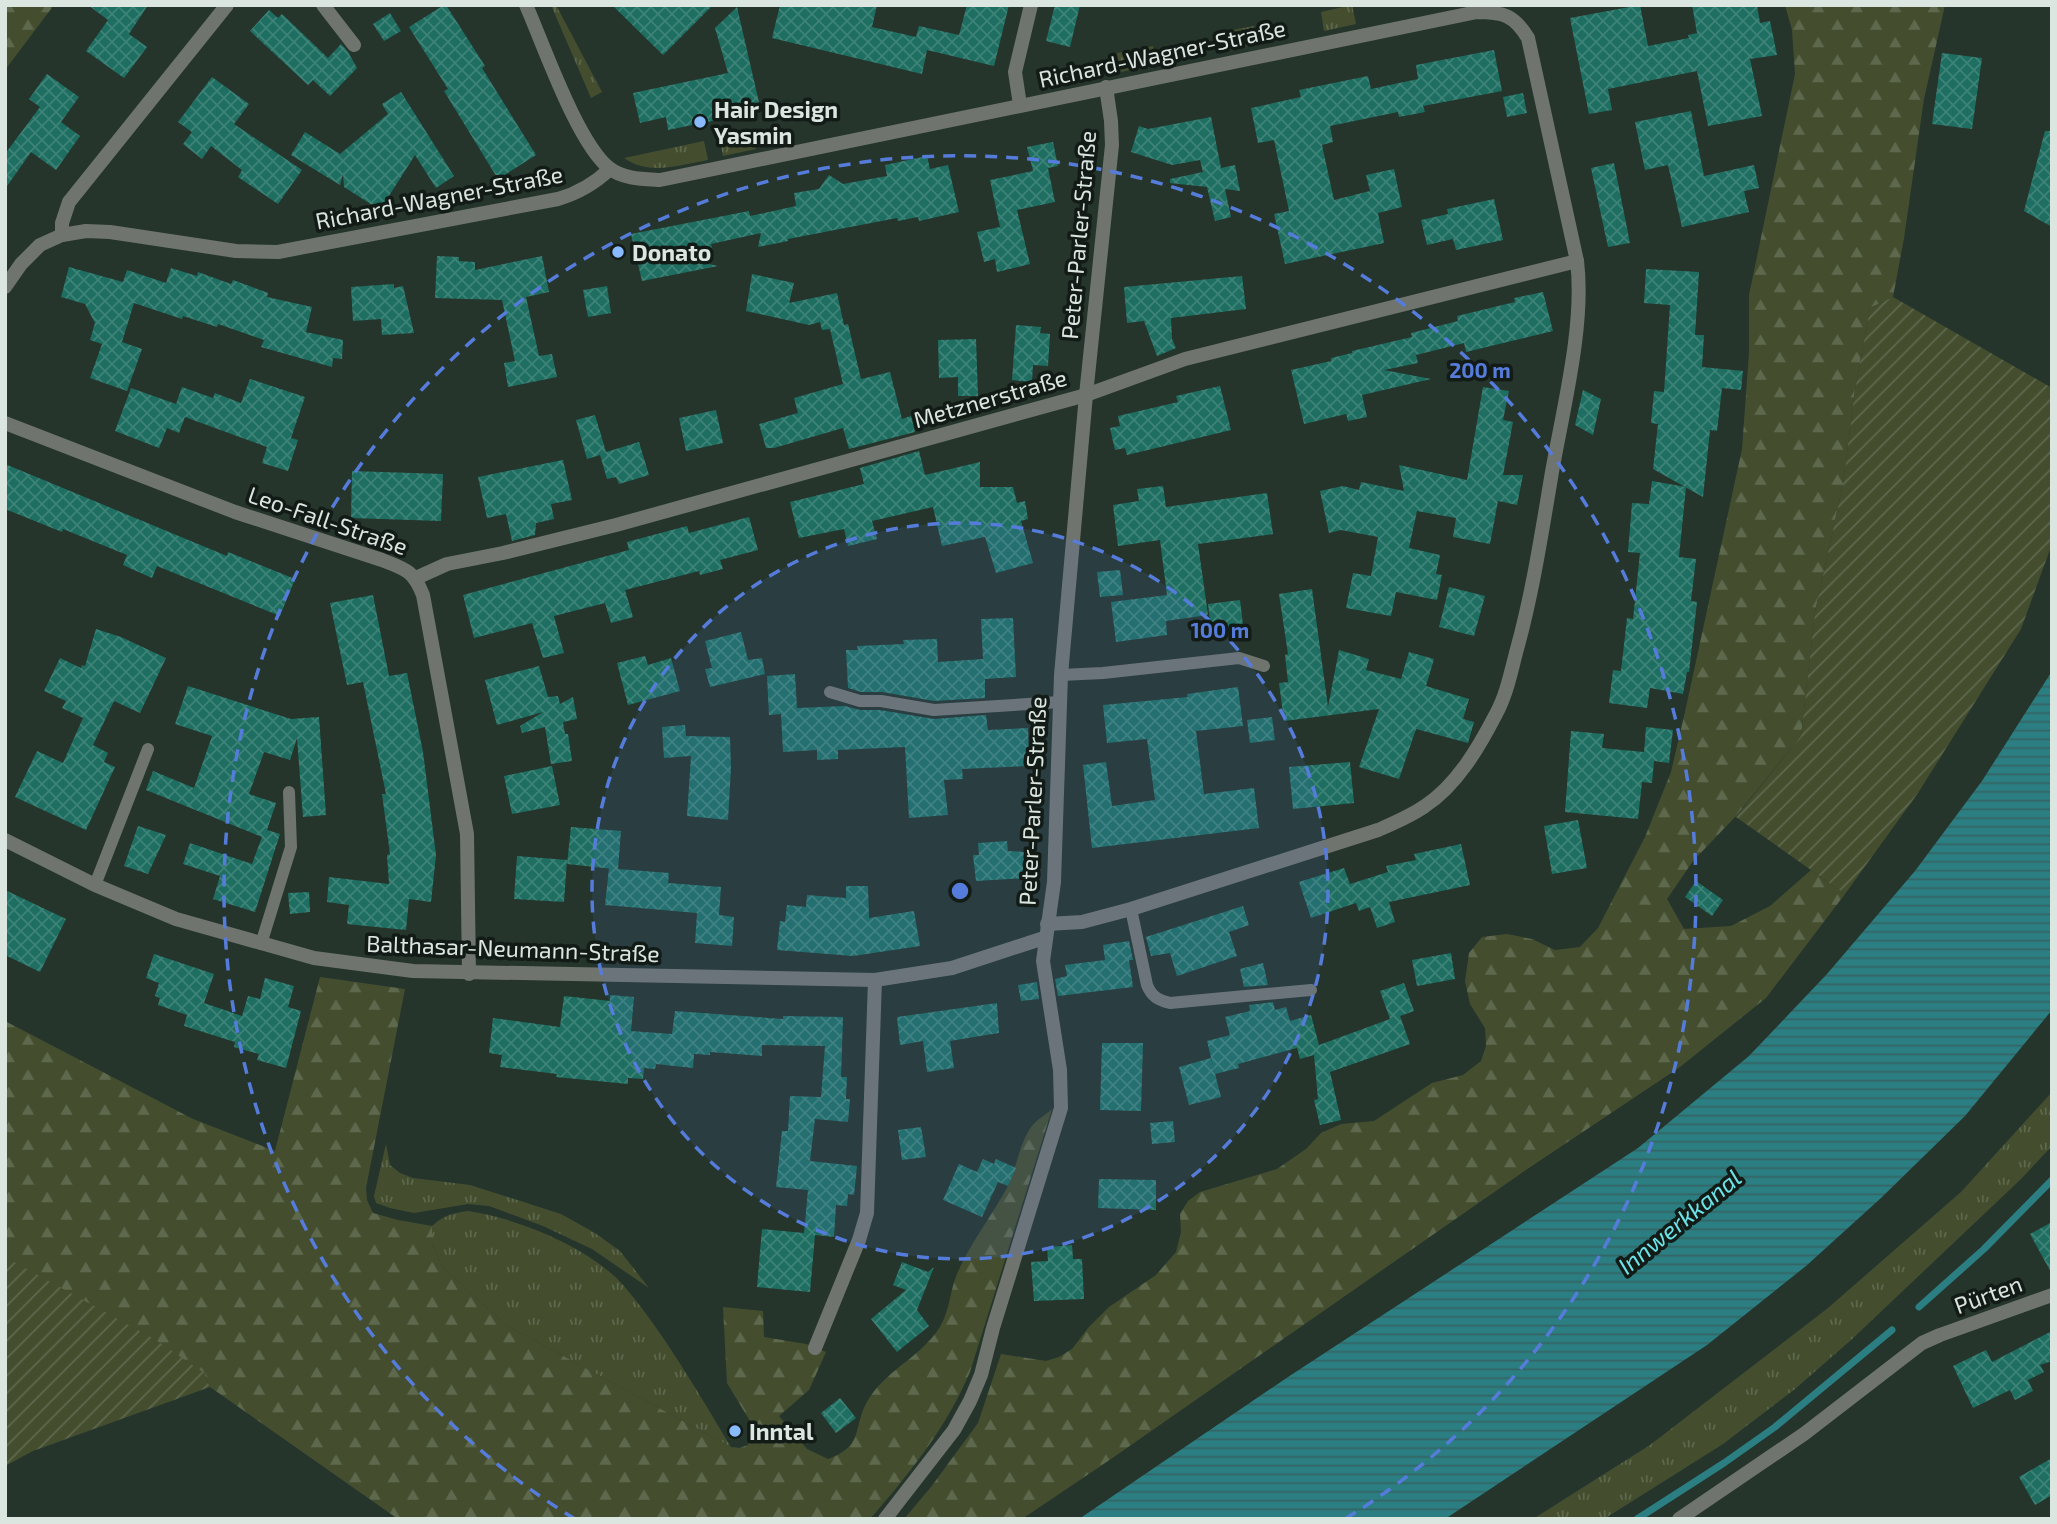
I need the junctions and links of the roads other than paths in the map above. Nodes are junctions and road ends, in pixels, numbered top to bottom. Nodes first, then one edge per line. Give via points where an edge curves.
1 (227, 5) edge
2 (323, 5) edge
3 (526, 5) edge
4 (1031, 5) edge
5 (1436, 13) edge
6 (1511, 18) joint
7 (354, 45) dead end
8 (1106, 87) junction
9 (1020, 105) junction
10 (610, 169) junction
11 (62, 235) junction
12 (1577, 261) junction
13 (5, 287) edge
14 (1086, 395) junction
15 (5, 423) edge
16 (416, 578) junction
17 (1264, 666) dead end
18 (1061, 675) junction
19 (830, 692) dead end
20 (1060, 702) junction
21 (148, 749) dead end
22 (289, 792) dead end
23 (5, 840) edge
24 (95, 886) junction
25 (1131, 909) junction
26 (1046, 931) junction
27 (261, 944) junction
28 (469, 974) junction
29 (875, 980) junction
30 (1311, 990) dead end
31 (2052, 1295) edge
32 (815, 1348) dead end
33 (885, 1519) edge
34 (1679, 1519) edge

1 - 11 street via 69,202
2 - 7 street
3 - 10 street via 586,140
4 - 9 street, Richard-Wagner-Straße via 1015,72
5 - 6 street, Richard-Wagner-Straße via 1497,12
5 - 8 street, Richard-Wagner-Straße
6 - 12 street, Balthasar-Neumann-Straße via 1528,38
8 - 9 street, Richard-Wagner-Straße
8 - 14 street, Peter-Parler-Straße via 1112,145
9 - 10 street, Richard-Wagner-Straße via 660,180 631,178
10 - 11 street, Richard-Wagner-Straße via 580,192 558,199 278,252 236,251 110,232
11 - 13 street via 40,245
12 - 14 street, Metznerstraße via 1185,359
12 - 25 street, Balthasar-Neumann-Straße via 1579,295 1569,374 1525,618 1504,696 1472,755 1427,805 1378,830
14 - 16 street, Metznerstraße via 616,525 447,564
14 - 18 street, Peter-Parler-Straße
15 - 16 street, Leo-Fall-Straße via 235,512 391,564
16 - 28 street, Leo-Fall-Straße via 426,607 467,834
17 - 18 lane via 1240,658
18 - 20 street, Peter-Parler-Straße
19 - 20 lane via 860,701 934,710
20 - 26 street, Peter-Parler-Straße via 1054,882
21 - 24 lane
22 - 27 lane via 291,847
23 - 24 street, Balthasar-Neumann-Straße
24 - 27 street, Balthasar-Neumann-Straße via 176,919
25 - 26 street, Balthasar-Neumann-Straße
25 - 30 lane via 1147,985 1159,1001
26 - 29 street, Balthasar-Neumann-Straße via 953,968
26 - 33 street, Peter-Parler-Straße via 1043,961 1062,1091 1059,1116 970,1401 954,1430
27 - 28 street, Balthasar-Neumann-Straße via 359,965
28 - 29 street, Balthasar-Neumann-Straße
29 - 32 street via 867,1213
31 - 34 street, Pürten via 1940,1335 1907,1353 1804,1434

